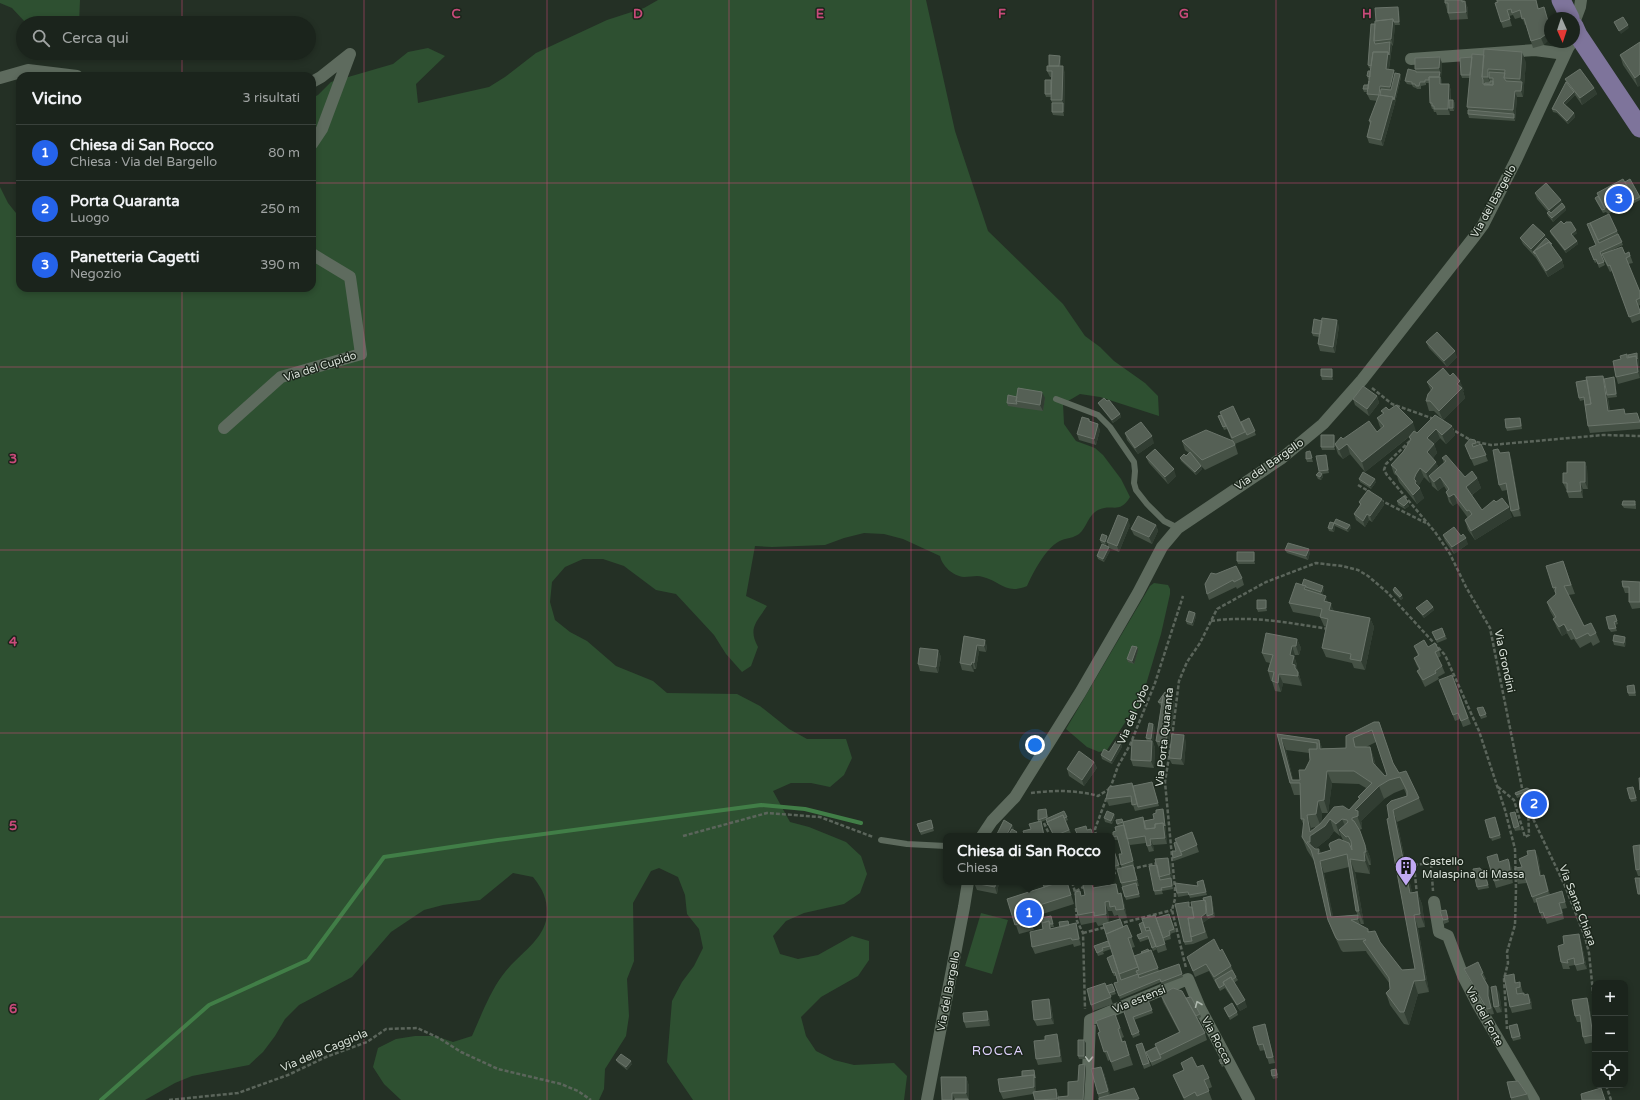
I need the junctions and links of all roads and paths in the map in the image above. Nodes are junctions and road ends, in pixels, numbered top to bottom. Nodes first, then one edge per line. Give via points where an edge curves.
1 (1562, 0) edge
2 (1581, 0) edge
3 (1567, 12) edge
4 (1579, 12) edge
5 (1580, 40) edge
6 (1568, 48) edge
7 (1565, 54) junction
8 (1411, 58) dead end
9 (21, 72) edge
10 (44, 72) edge
11 (16, 73) edge
12 (0, 78) edge
13 (316, 80) edge
14 (1640, 128) edge
15 (316, 138) edge
16 (316, 256) edge
17 (1362, 380) junction
18 (1056, 399) dead end
19 (1434, 419) junction
20 (1441, 423) edge
21 (1429, 424) edge
22 (1447, 426) edge
23 (224, 428) dead end
24 (1640, 436) edge
25 (1413, 439) edge
26 (1358, 485) dead end
27 (1371, 493) edge
28 (1377, 497) edge
29 (1428, 524) junction
30 (1178, 528) junction
31 (1183, 596) dead end
32 (1210, 621) junction
33 (1330, 629) edge
34 (1497, 787) junction
35 (1110, 788) junction
36 (1015, 797) junction
37 (1528, 808) junction
38 (1044, 823) edge
39 (984, 833) edge
40 (1049, 833) edge
41 (1096, 833) edge
42 (683, 836) dead end
43 (881, 840) joint
44 (943, 846) edge
45 (1172, 860) junction
46 (1129, 869) edge
47 (1122, 871) edge
48 (1115, 873) edge
49 (968, 885) edge
50 (1073, 885) edge
51 (1088, 885) edge
52 (1076, 891) junction
53 (1076, 898) edge
54 (1418, 901) edge
55 (1434, 902) joint
56 (1076, 906) edge
57 (1172, 910) junction
58 (1083, 933) junction
59 (1188, 979) junction
60 (1592, 987) edge
61 (1090, 1020) junction
62 (1507, 1034) dead end
63 (1607, 1088) edge
64 (169, 1100) edge
65 (591, 1100) edge
66 (927, 1100) edge
67 (1087, 1100) edge
68 (1249, 1100) edge
69 (1534, 1100) edge
70 (1610, 1100) edge

1 - 3 main road
2 - 4 street, Via del Bargello
5 - 14 main road
6 - 7 street, Via del Bargello
7 - 8 street via 1535,50
7 - 17 street, Via del Bargello via 1483,225
9 - 10 street
11 - 12 street
13 - 15 street via 350,54 322,129
16 - 23 street, Via del Cupido via 350,277 361,354 282,377
17 - 19 path via 1392,404
17 - 30 street, Via del Bargello via 1323,424 1282,458
18 - 30 lane via 1098,415 1110,427 1134,462 1136,490 1164,521
19 - 20 path
19 - 21 path
22 - 24 path via 1472,440 1491,446 1603,436
25 - 29 path, Via Grondini via 1386,464 1384,470
26 - 27 path
28 - 29 path, Via Grondini
29 - 37 path, Via Grondini via 1450,554 1490,628
30 - 36 street, Via del Bargello via 1162,547 1084,687
31 - 35 path, Via del Cybo via 1155,683
32 - 33 path via 1237,618 1270,620
32 - 34 path, Via Porta Quaranta via 1217,609 1238,596 1316,563 1358,570 1388,593 1446,655 1479,732
32 - 45 path, Via Porta Quaranta via 1200,643 1186,662 1179,681 1165,782
34 - 37 path, Via Grondini via 1514,800 1525,837 1528,835
34 - 62 path, Via Porta Quaranta via 1515,856 1515,925 1507,952 1508,963 1504,980
35 - 36 path via 1098,796 1061,791
35 - 41 path, Via del Cybo
36 - 39 street, Via del Bargello
37 - 60 path, Via Santa Chiara via 1565,886 1585,937
38 - 40 path
42 - 43 path via 767,813 820,817
43 - 44 lane
45 - 46 path
45 - 57 path, Via Porta Quaranta via 1175,899
47 - 48 path
49 - 66 street, Via del Bargello
50 - 52 path
51 - 52 path
52 - 53 path
54 - 55 path via 1414,865 1431,863
55 - 69 street, Via del Forte via 1439,932 1448,936 1463,976 1478,1005
56 - 58 path via 1077,921
57 - 58 path
57 - 59 path
58 - 61 path via 1086,1012
59 - 61 street, Via estensi
68 -> 59 street, Via Rocca via 1200,1008
61 -> 67 street
63 - 70 path
64 - 65 path, Via della Caggiola via 238,1093 367,1042 386,1029 417,1028 498,1069 562,1084

